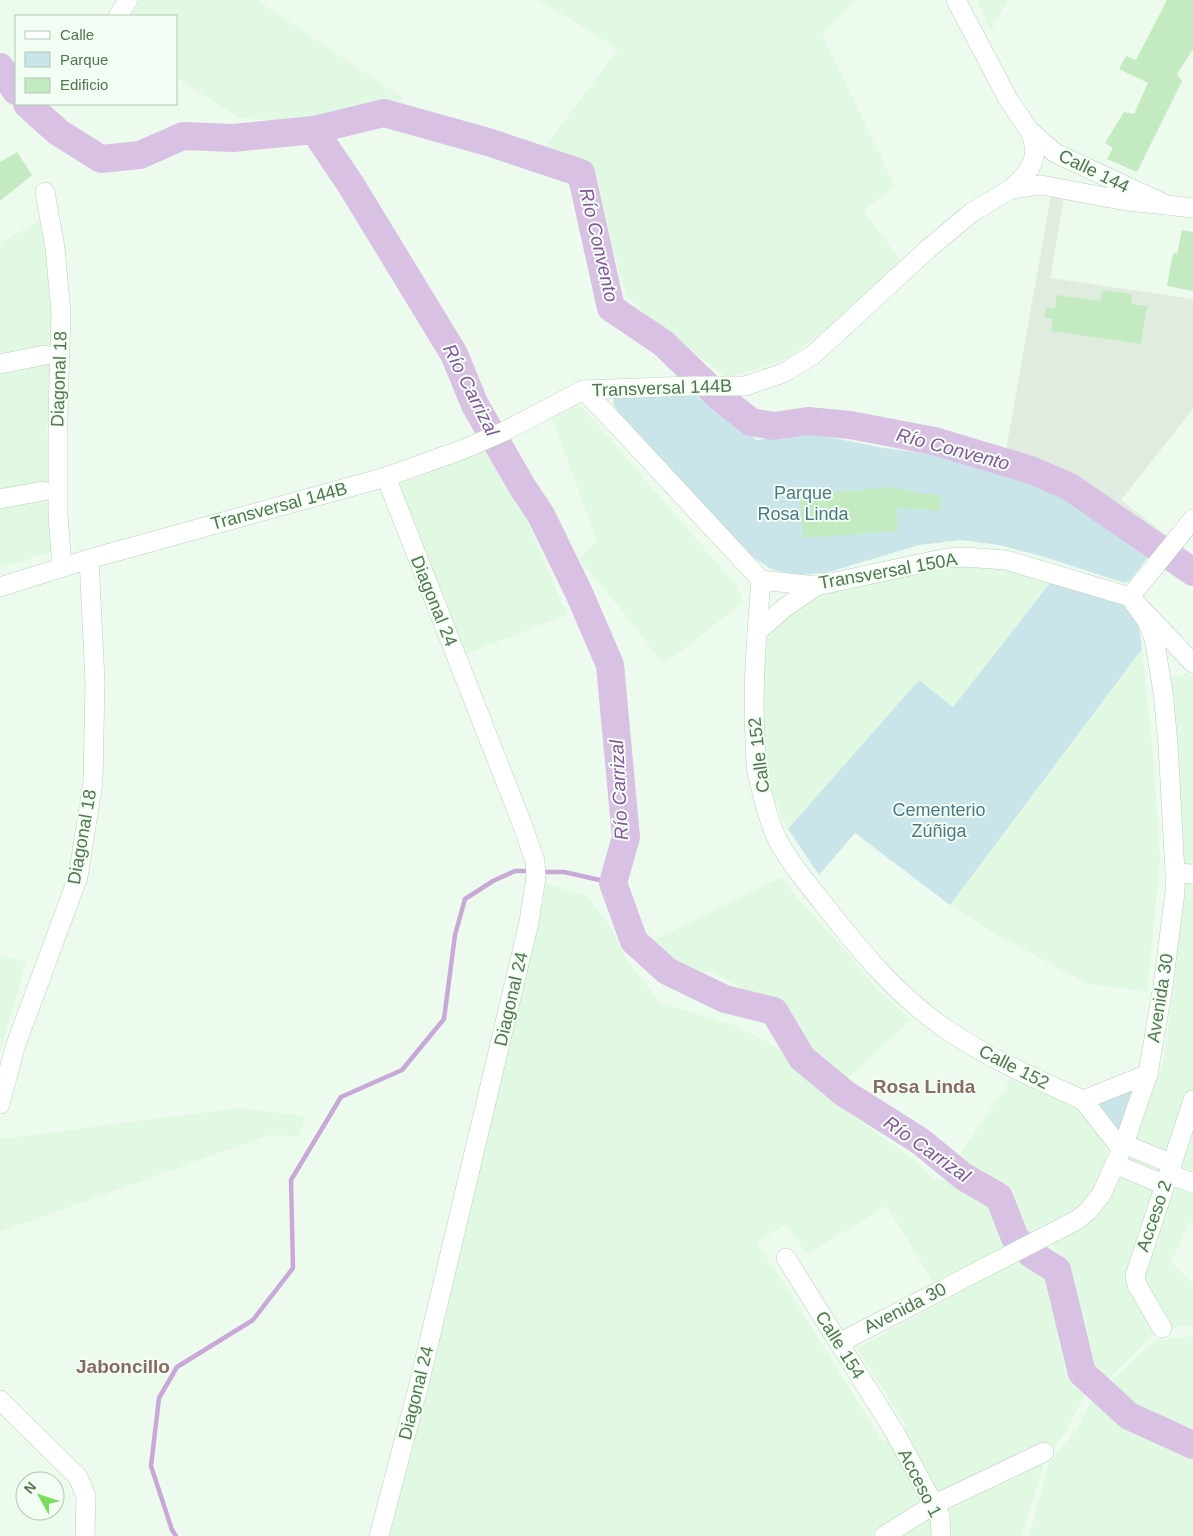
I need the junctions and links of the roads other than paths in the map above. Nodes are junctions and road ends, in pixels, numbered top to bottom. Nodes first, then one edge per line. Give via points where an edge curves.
1 (128, 0) edge
2 (956, 0) edge
3 (119, 15) edge
4 (1029, 130) junction
5 (1011, 189) junction
6 (45, 192) dead end
7 (1167, 205) junction
8 (1193, 208) edge
9 (45, 355) dead end
10 (0, 364) edge
11 (583, 390) junction
12 (386, 477) junction
13 (43, 491) dead end
14 (0, 499) edge
15 (1193, 519) edge
16 (89, 559) junction
17 (62, 567) junction
18 (761, 580) junction
19 (816, 586) junction
20 (0, 587) edge
21 (1130, 597) junction
22 (757, 632) junction
23 (1193, 663) edge
24 (1184, 874) edge
25 (5, 1060) edge
26 (1148, 1074) junction
27 (1083, 1100) junction
28 (1193, 1100) edge
29 (0, 1104) edge
30 (1120, 1153) junction
31 (1168, 1174) junction
32 (1193, 1183) edge
33 (786, 1258) dead end
34 (1162, 1328) dead end
35 (839, 1343) junction
36 (0, 1400) edge
37 (894, 1431) joint
38 (1044, 1452) dead end
39 (933, 1505) junction
40 (84, 1536) edge
41 (379, 1536) edge
42 (884, 1536) edge
43 (941, 1536) edge

1 - 3 street
2 - 4 street, Calle 144 via 1008,100
4 - 5 street via 1035,142 1034,157 1027,174
4 - 7 street, Calle 144 via 1054,152
5 - 7 street, Transversal 144B via 1042,185 1126,202
5 - 11 street, Transversal 144B via 971,212 813,355 783,373 745,386
6 - 17 street, Diagonal 18 via 55,248 61,312 58,515
7 - 8 street, Calle 144
9 - 10 street
11 - 12 street, Transversal 144B via 505,431
11 - 18 street
12 - 16 street, Transversal 144B
12 - 41 street, Diagonal 24 via 521,821 535,861 536,877 529,922 448,1266
13 - 14 street
15 - 21 street
16 - 17 street, Transversal 144B
16 - 25 street, Diagonal 18 via 95,682 93,782 80,867 15,1047
17 - 20 street, Transversal 144B
18 - 19 street, Transversal 150A
18 - 22 street, Calle 152
19 - 21 street, Transversal 150A via 964,557 1006,560
19 - 22 street
21 - 23 street
21 - 24 street, Avenida 30 via 1149,626 1156,647
22 - 27 street, Calle 152 via 753,678 757,770 773,830 794,866 869,959 920,1010 1000,1061
24 - 26 street, Avenida 30 via 1175,892
25 - 29 street, Diagonal 18
26 - 27 street
26 - 30 street, Avenida 30
27 - 30 street, Calle 152
28 - 31 street, Acceso 2
30 - 31 street
30 - 35 street, Avenida 30 via 1095,1204 1077,1220
31 - 32 street
31 - 34 street, Acceso 2 via 1134,1276
33 - 35 street, Calle 154
35 - 37 street, Calle 154
36 - 40 street via 78,1477 86,1496
37 - 39 street, Acceso 1
38 - 39 street
39 - 42 street
39 - 43 street, Acceso 1 via 940,1516

